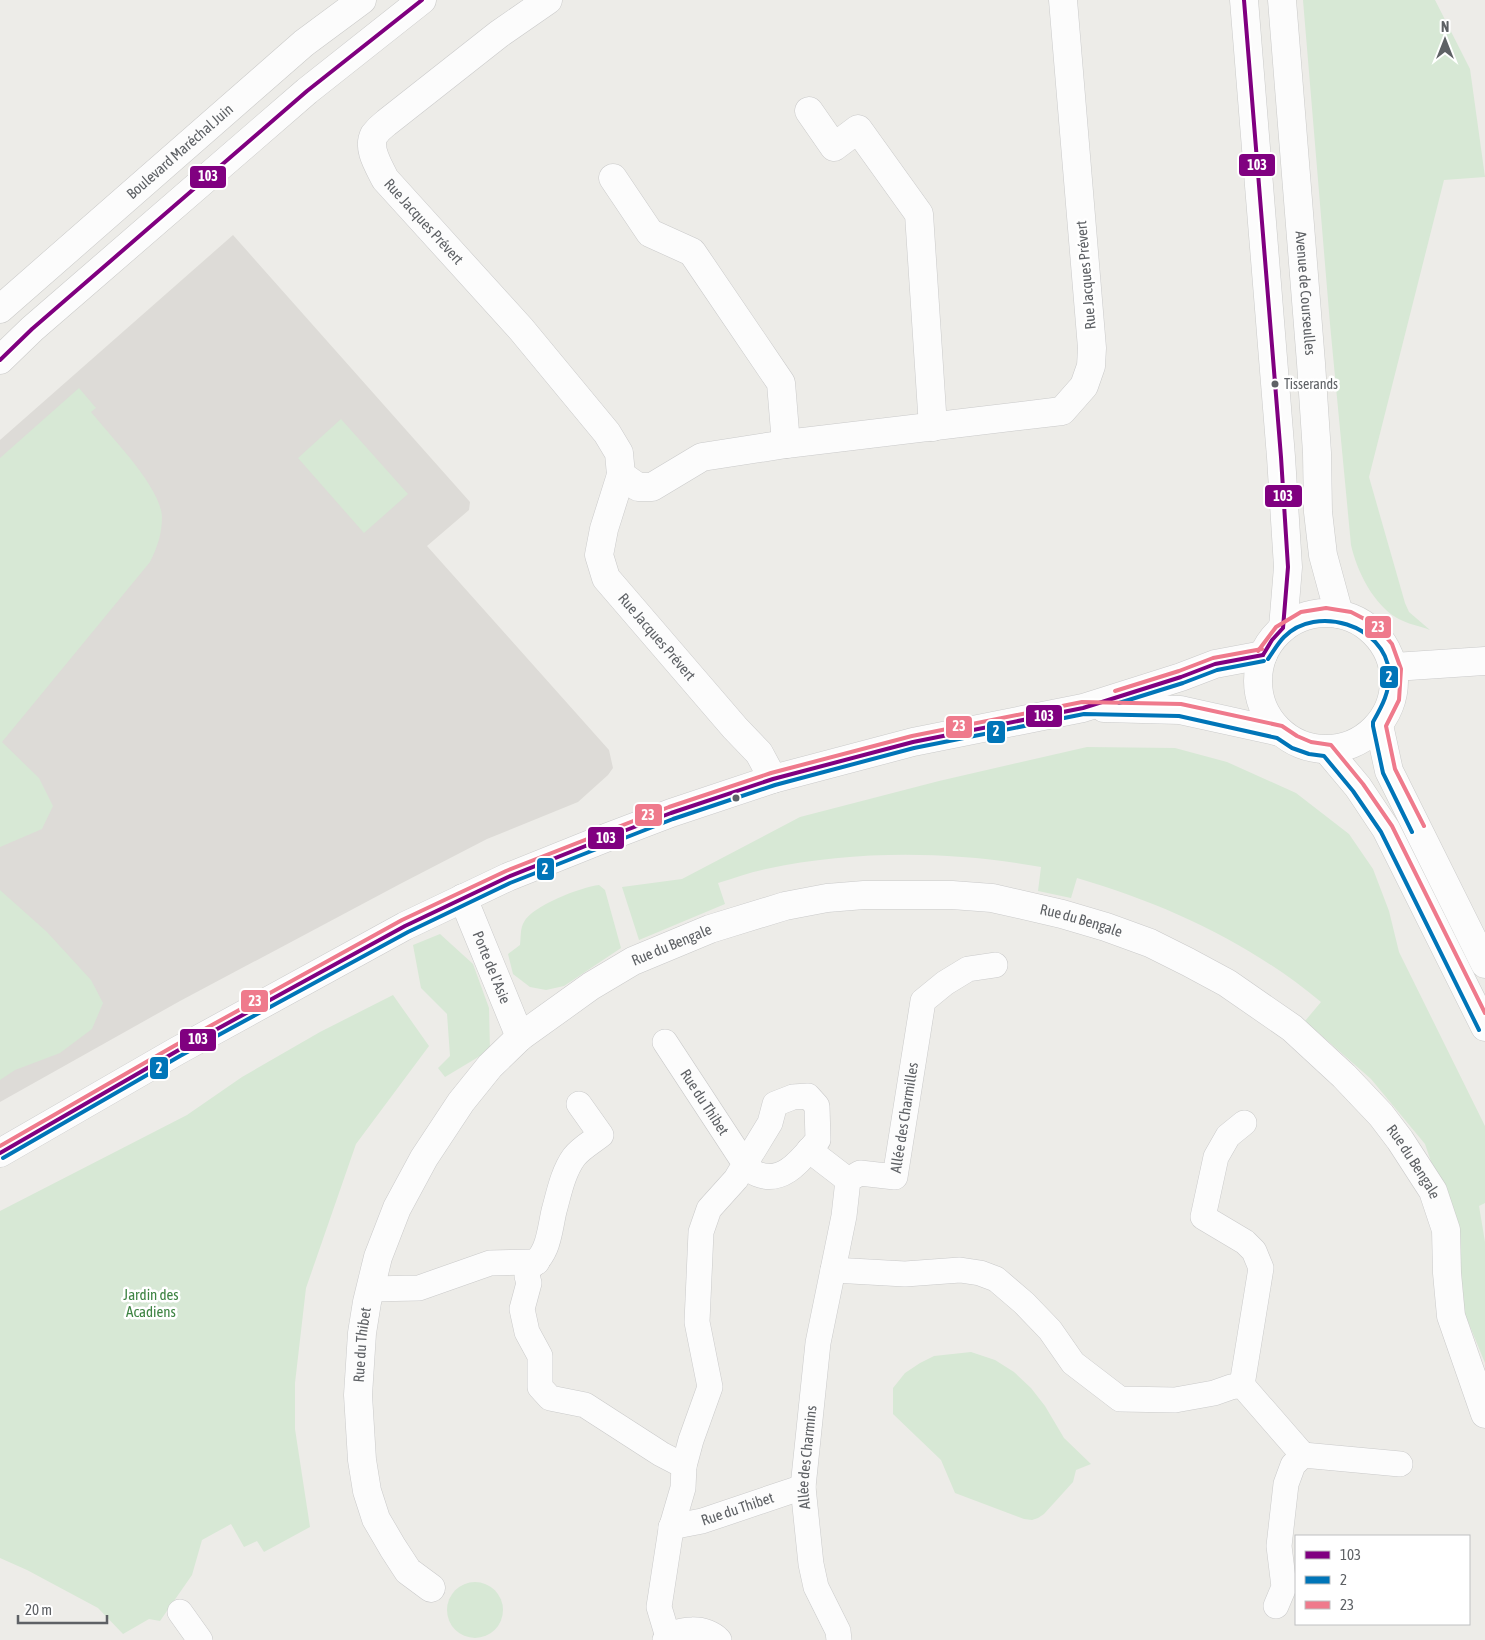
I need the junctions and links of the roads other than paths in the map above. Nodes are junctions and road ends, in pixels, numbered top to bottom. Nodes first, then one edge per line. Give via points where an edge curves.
1 (362, 0) edge
2 (422, 0) edge
3 (548, 0) edge
4 (1063, 0) edge
5 (1244, 0) edge
6 (1282, 0) edge
7 (809, 111) dead end
8 (613, 178) dead end
9 (0, 309) edge
10 (0, 360) edge
11 (933, 427) junction
12 (786, 444) junction
13 (621, 475) junction
14 (1339, 614) junction
15 (1283, 628) junction
16 (1263, 655) junction
17 (1485, 662) edge
18 (1394, 667) junction
19 (1083, 708) junction
20 (1379, 725) junction
21 (1280, 732) junction
22 (1327, 750) junction
23 (773, 779) junction
24 (463, 898) junction
25 (1485, 964) edge
26 (995, 965) dead end
27 (1485, 1026) edge
28 (520, 1037) junction
29 (665, 1042) dead end
30 (461, 1102) joint
31 (579, 1104) dead end
32 (1244, 1123) dead end
33 (809, 1150) junction
34 (0, 1152) edge
35 (745, 1164) junction
36 (848, 1180) junction
37 (537, 1262) junction
38 (833, 1270) junction
39 (370, 1289) junction
40 (1242, 1385) junction
41 (1485, 1414) edge
42 (1303, 1456) junction
43 (1400, 1464) dead end
44 (684, 1466) junction
45 (803, 1487) junction
46 (672, 1527) junction
47 (431, 1588) dead end
48 (1276, 1606) dead end
49 (180, 1612) dead end
50 (666, 1638) edge
51 (200, 1640) edge
52 (719, 1640) edge
53 (839, 1640) edge

1 - 9 street, Boulevard Maréchal Juin via 304,43
2 - 10 street via 307,91
3 - 13 street, Rue Jacques Prévert via 499,34 386,123 374,135 372,146 385,179 521,329 607,433 619,453
4 - 11 street, Rue Jacques Prévert via 1091,366 1084,386 1062,410
5 - 15 street via 1288,567
6 - 14 street, Avenue de Courseulles via 1311,363 1318,512 1323,556
7 - 11 street via 834,147 858,128 919,214
8 - 12 street via 650,233 692,252 781,383
11 - 12 street, Rue Jacques Prévert
12 - 13 street, Rue Jacques Prévert via 702,457 652,488 638,487
13 - 23 street, Rue Jacques Prévert via 599,555 606,578 759,752
14 - 15 street via 1316,614
14 - 18 street via 1360,622 1378,636
15 - 16 street
16 - 19 street via 1215,664
16 - 21 street via 1258,688 1269,719
17 - 18 street
18 - 20 street via 1393,697
19 - 21 street via 1180,710
19 - 23 street via 912,742
20 - 22 street via 1356,743
20 - 25 street via 1389,771
21 - 22 street via 1294,742
22 - 27 street via 1358,787 1386,829
23 - 24 street via 653,820
24 - 28 street, Porte de l'Asie
24 - 34 street via 405,926 177,1051
26 - 36 street, Allée des Charmilles via 968,969 923,1001 895,1177 860,1172
28 - 30 street, Rue du Bengale via 490,1066
28 - 41 street, Rue du Bengale via 633,960 710,929 785,906 827,898 864,894 992,898 1062,914 1150,943 1227,983 1292,1028 1344,1076 1400,1140 1433,1191 1440,1210 1446,1230 1452,1316
29 - 35 street, Rue du Thibet
30 - 39 street, Rue du Thibet via 424,1158 397,1208 378,1257
31 - 37 street via 601,1135 575,1156 568,1168 545,1250
32 - 40 street via 1228,1136 1216,1157 1203,1217 1245,1242 1254,1251 1261,1268
33 - 35 street, Rue du Thibet via 796,1166 776,1177 756,1174
33 - 35 street, Rue du Thibet via 818,1140 816,1106 808,1096 794,1096 775,1104 770,1123
33 - 36 street
35 - 44 street, Rue du Thibet via 736,1180 709,1209 701,1232 696,1322 710,1388
36 - 38 street
37 - 39 street via 490,1263 419,1288
37 - 44 street via 529,1268 529,1283 522,1308 527,1332 540,1356 540,1387 550,1398 585,1405
38 - 40 street via 905,1274 960,1270 996,1279 1050,1330 1072,1363 1120,1399 1175,1400
38 - 45 street, Allée des Charmins via 818,1343
39 - 47 street, Rue du Thibet via 362,1333 358,1395 359,1437 367,1491 376,1519 408,1571
40 - 42 street
42 - 43 street
42 - 48 street via 1293,1465 1286,1484 1279,1546 1284,1586
44 - 46 street, Rue du Thibet via 683,1488
45 - 46 street, Rue du Thibet via 702,1521
45 - 53 street, Allée des Charmins via 816,1587 838,1631
46 - 50 street, Rue du Thibet via 659,1607
49 - 51 street
50 - 52 street, Rue du Thibet via 691,1630 703,1631

